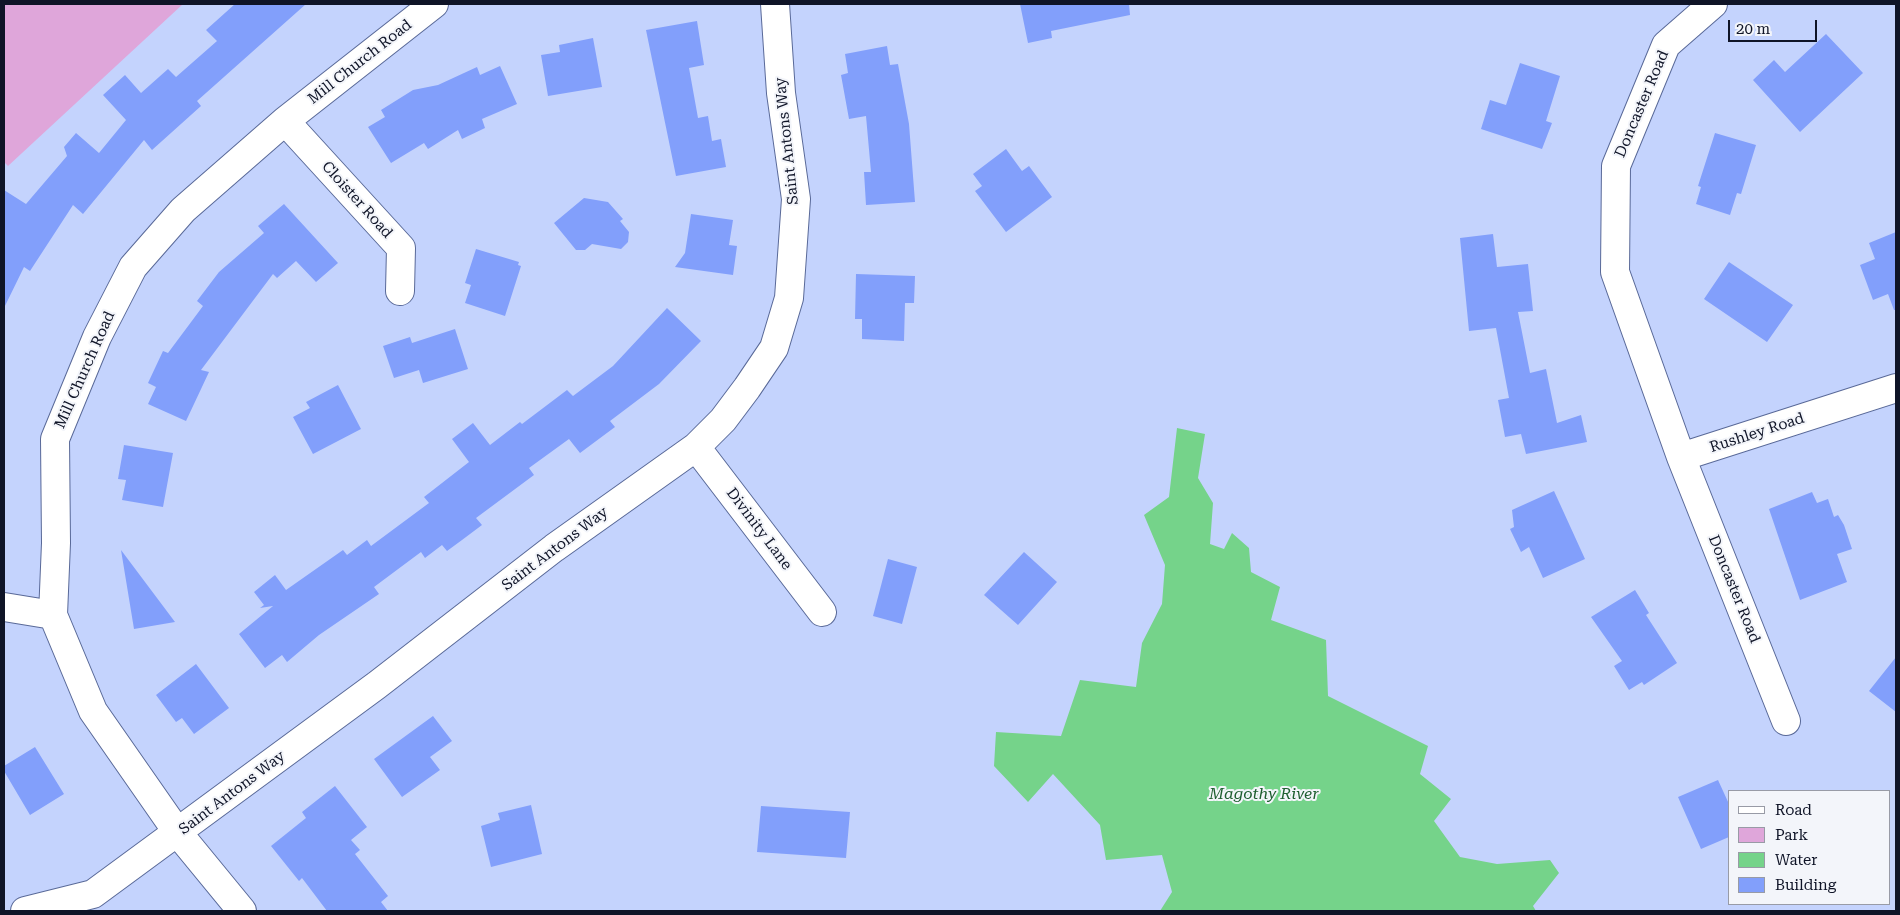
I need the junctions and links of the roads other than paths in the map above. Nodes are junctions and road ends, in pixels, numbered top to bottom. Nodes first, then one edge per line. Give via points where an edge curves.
1 (434, 4) edge
2 (774, 4) edge
3 (1713, 4) edge
4 (285, 121) junction
5 (400, 290) dead end
6 (1896, 388) edge
7 (696, 447) junction
8 (1681, 457) junction
9 (4, 607) edge
10 (822, 612) dead end
11 (53, 615) junction
12 (1786, 721) dead end
13 (178, 833) junction
14 (24, 911) edge
15 (242, 911) edge

1 - 4 street, Mill Church Road
2 - 7 street, Saint Antons Way via 781,93 796,199 789,298 774,348 723,420
3 - 8 street, Doncaster Road via 1666,45 1616,166 1615,272
4 - 5 street, Cloister Road via 401,248
4 - 11 street, Mill Church Road via 183,210 133,267 97,337 55,439
6 - 8 street, Rushley Road
7 - 10 street, Divinity Lane
7 - 13 street, Saint Antons Way via 554,548
8 - 12 street, Doncaster Road
9 - 11 street
11 - 13 street, Mill Church Road via 93,711
13 - 14 street, Saint Antons Way via 93,894
13 - 15 street, Mill Church Road

